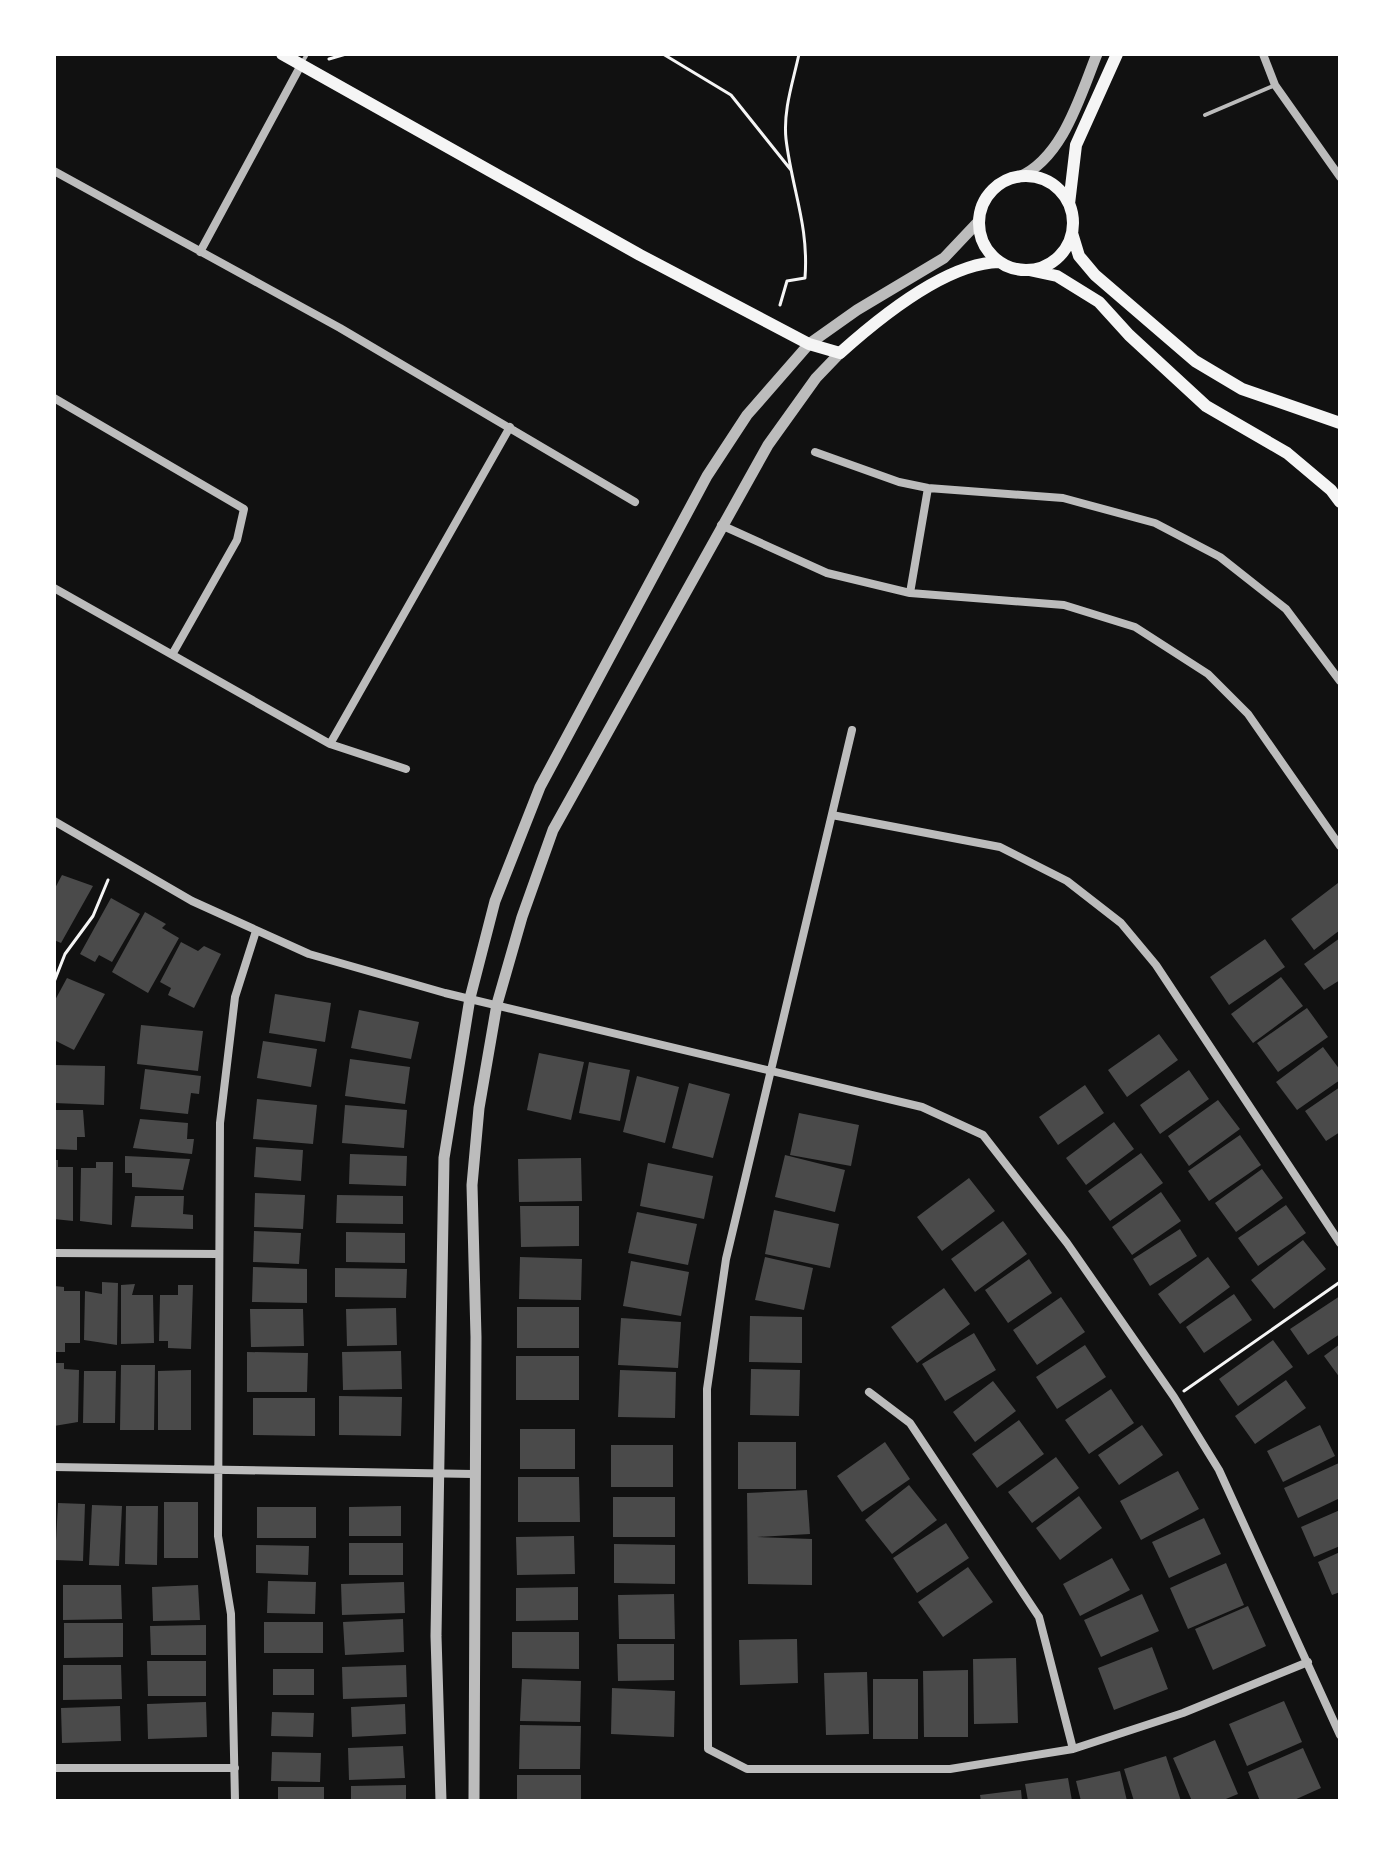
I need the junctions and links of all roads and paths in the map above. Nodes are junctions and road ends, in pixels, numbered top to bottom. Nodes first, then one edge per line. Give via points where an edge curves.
1 (282, 54) edge
2 (346, 54) edge
3 (663, 54) edge
4 (799, 54) edge
5 (1097, 54) edge
6 (1117, 54) edge
7 (1263, 54) edge
8 (304, 59) edge
9 (329, 59) dead end
10 (1275, 85) junction
11 (1205, 115) dead end
12 (54, 171) edge
13 (792, 171) junction
14 (1019, 177) junction
15 (1340, 177) edge
16 (1069, 204) junction
17 (979, 221) junction
18 (1072, 233) junction
19 (200, 252) junction
20 (999, 262) junction
21 (1029, 270) junction
22 (780, 305) dead end
23 (809, 344) junction
24 (840, 353) junction
25 (54, 398) edge
26 (1340, 423) edge
27 (510, 427) junction
28 (815, 452) dead end
29 (928, 488) junction
30 (635, 502) dead end
31 (1340, 502) edge
32 (721, 525) junction
33 (54, 588) edge
34 (910, 593) junction
35 (173, 653) junction
36 (1340, 681) edge
37 (852, 730) dead end
38 (330, 744) junction
39 (406, 769) dead end
40 (832, 815) junction
41 (54, 821) edge
42 (1340, 846) edge
43 (108, 880) dead end
44 (256, 931) junction
45 (54, 982) edge
46 (470, 998) junction
47 (497, 1004) junction
48 (773, 1071) junction
49 (1340, 1243) edge
50 (54, 1253) edge
51 (218, 1254) junction
52 (1340, 1282) edge
53 (869, 1392) dead end
54 (1174, 1397) junction
55 (54, 1467) edge
56 (217, 1471) junction
57 (439, 1474) junction
58 (473, 1474) junction
59 (1308, 1662) junction
60 (1340, 1735) edge
61 (1073, 1749) junction
62 (54, 1768) edge
63 (235, 1768) junction
64 (235, 1801) edge
65 (441, 1801) edge
66 (474, 1801) edge

1 - 8 main road
2 - 9 path
3 - 13 path via 731,95
4 - 13 path via 785,113
5 - 14 street via 1048,157
6 - 16 main road via 1076,145
7 - 10 street
8 - 19 street
8 - 23 main road via 640,255
10 - 11 lane
10 - 15 street
12 - 19 street
13 - 22 path via 808,244 805,278 787,281
14 - 16 main road via 1048,182
14 - 17 main road via 991,192
16 - 18 main road
17 - 20 main road via 980,236
17 - 23 street via 944,258
18 - 21 main road via 1057,259
18 - 26 main road via 1079,256 1095,275 1195,361 1242,389
19 - 27 street
20 - 21 main road
20 - 24 main road via 974,264 936,284
21 - 31 main road via 1057,276 1099,302 1206,406 1287,453
23 - 24 main road
23 - 46 street via 747,415 707,476 546,775 495,901
24 - 32 street via 790,411
25 - 35 street via 244,509 237,540
27 - 30 street
27 - 38 street
28 - 29 street
29 - 34 street
29 - 36 street via 1063,498 1130,515 1186,537 1286,609
32 - 34 street via 827,573
32 - 47 street via 553,830
33 - 35 street
34 - 42 street via 1064,605 1135,627 1208,674 1248,714
35 - 38 street
37 - 40 street
38 - 39 street
40 - 48 street
40 - 49 street via 1000,847 1067,881 1121,923 1156,965
41 - 44 street via 192,901
43 - 45 path
44 - 46 street via 309,954
44 - 51 street via 235,997 220,1123
46 - 47 street
46 - 57 street via 444,1158
47 - 48 street
47 - 58 street via 472,1185
48 - 54 street via 922,1107 983,1135 1067,1243
48 - 61 street via 726,1259 707,1389 708,1749 747,1769 950,1769
50 - 51 street
51 - 56 street
52 - 54 path
53 - 61 street via 910,1423 1039,1617
54 - 59 street via 1219,1470
55 - 56 street
56 - 57 street
56 - 63 street via 218,1536 231,1614
57 - 58 street
57 - 65 street
58 - 66 street
59 - 60 street
59 - 61 street via 1183,1713
62 - 63 street
63 - 64 street

